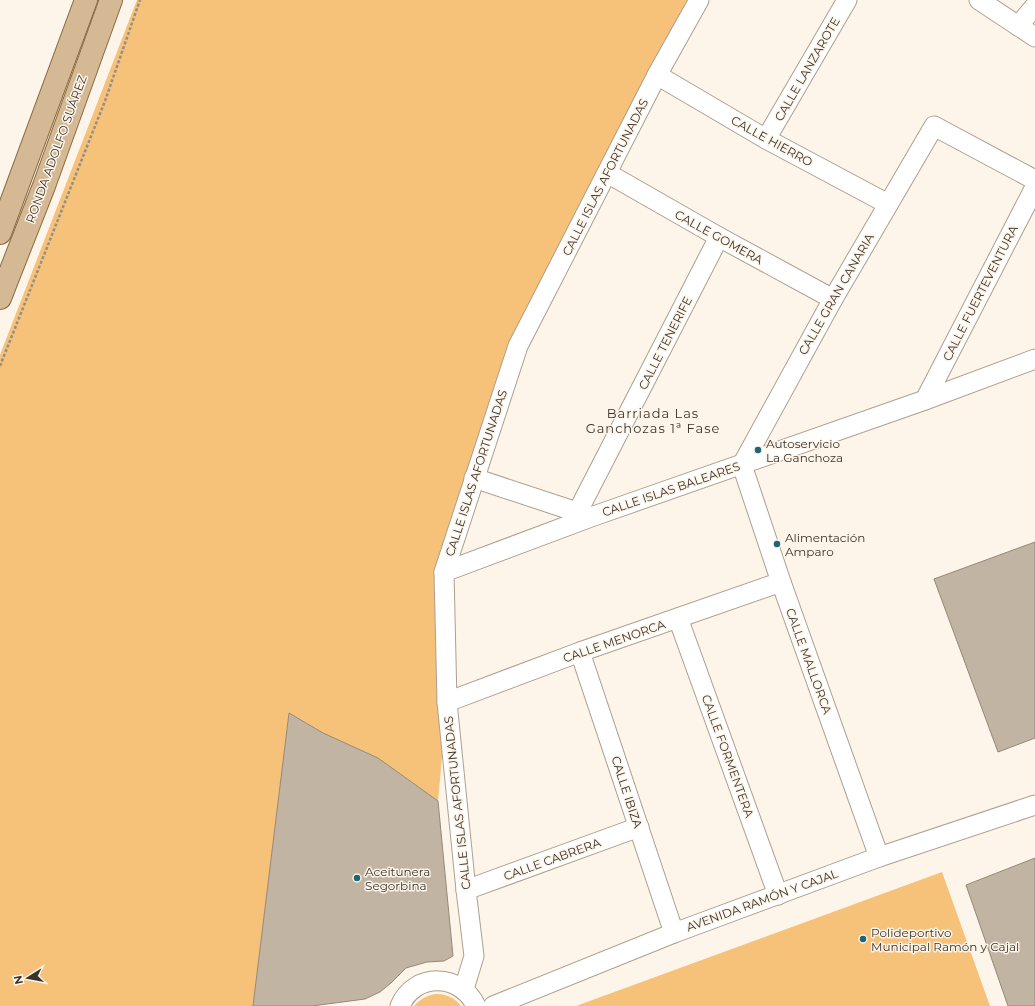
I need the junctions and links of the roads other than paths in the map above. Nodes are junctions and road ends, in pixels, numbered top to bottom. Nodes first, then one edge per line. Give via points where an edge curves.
1 (86, 0) edge
2 (111, 0) edge
3 (699, 0) edge
4 (847, 0) edge
5 (978, 0) edge
6 (1035, 6) edge
7 (1018, 26) junction
8 (1035, 37) edge
9 (657, 75) junction
10 (766, 139) junction
11 (607, 173) junction
12 (1035, 180) edge
13 (1035, 187) edge
14 (888, 204) junction
15 (0, 233) edge
16 (719, 237) junction
17 (0, 298) edge
18 (833, 298) junction
19 (1035, 359) edge
20 (925, 400) junction
21 (742, 465) junction
22 (474, 478) junction
23 (584, 515) junction
24 (444, 572) junction
25 (781, 582) junction
26 (678, 618) junction
27 (580, 652) junction
28 (447, 702) junction
29 (1035, 805) edge
30 (639, 827) junction
31 (879, 857) junction
32 (466, 890) junction
33 (778, 895) junction
34 (674, 933) junction
35 (464, 989) junction
36 (400, 1006) edge
37 (476, 1006) edge
38 (493, 1006) edge

1 - 15 main road, RONDA ADOLFO SUÁREZ
2 - 17 main road, RONDA ADOLFO SUÁREZ via 44,186
3 - 9 street, CALLE ISLAS AFORTUNADAS
4 - 10 street, CALLE LANZAROTE
5 - 7 street
6 - 7 street
7 - 8 street
9 - 10 street, CALLE HIERRO
9 - 11 street, CALLE ISLAS AFORTUNADAS
10 - 14 street, CALLE HIERRO
11 - 16 street, CALLE GOMERA
11 - 22 street, CALLE ISLAS AFORTUNADAS via 518,346
12 - 14 street, CALLE GRAN CANARIA via 934,126
13 - 20 street, CALLE FUERTEVENTURA
14 - 18 street, CALLE GRAN CANARIA
16 - 18 street, CALLE GOMERA
16 - 23 street, CALLE TENERIFE
18 - 21 street, CALLE GRAN CANARIA
19 - 20 street, CALLE ISLAS BALEARES
20 - 21 street, CALLE ISLAS BALEARES
21 - 23 street, CALLE ISLAS BALEARES
21 - 25 street, CALLE MALLORCA
22 - 23 street
22 - 24 street, CALLE ISLAS AFORTUNADAS
23 - 24 street, CALLE ISLAS BALEARES
24 - 28 street, CALLE ISLAS AFORTUNADAS
25 - 26 street, CALLE MENORCA
25 - 31 street, CALLE MALLORCA
26 - 27 street, CALLE MENORCA
26 - 33 street, CALLE FORMENTERA
27 - 28 street, CALLE MENORCA
27 - 30 street, CALLE IBIZA
28 - 32 street, CALLE ISLAS AFORTUNADAS
29 - 31 street, AVENIDA RAMÓN Y CAJAL
30 - 32 street, CALLE CABRERA
30 - 34 street, CALLE IBIZA
31 - 33 street, AVENIDA RAMÓN Y CAJAL
32 - 35 street, CALLE ISLAS AFORTUNADAS via 474,956
33 - 34 street, AVENIDA RAMÓN Y CAJAL
34 - 38 street, AVENIDA RAMÓN Y CAJAL
35 - 36 street via 438,980 424,983 412,990
35 - 37 street

